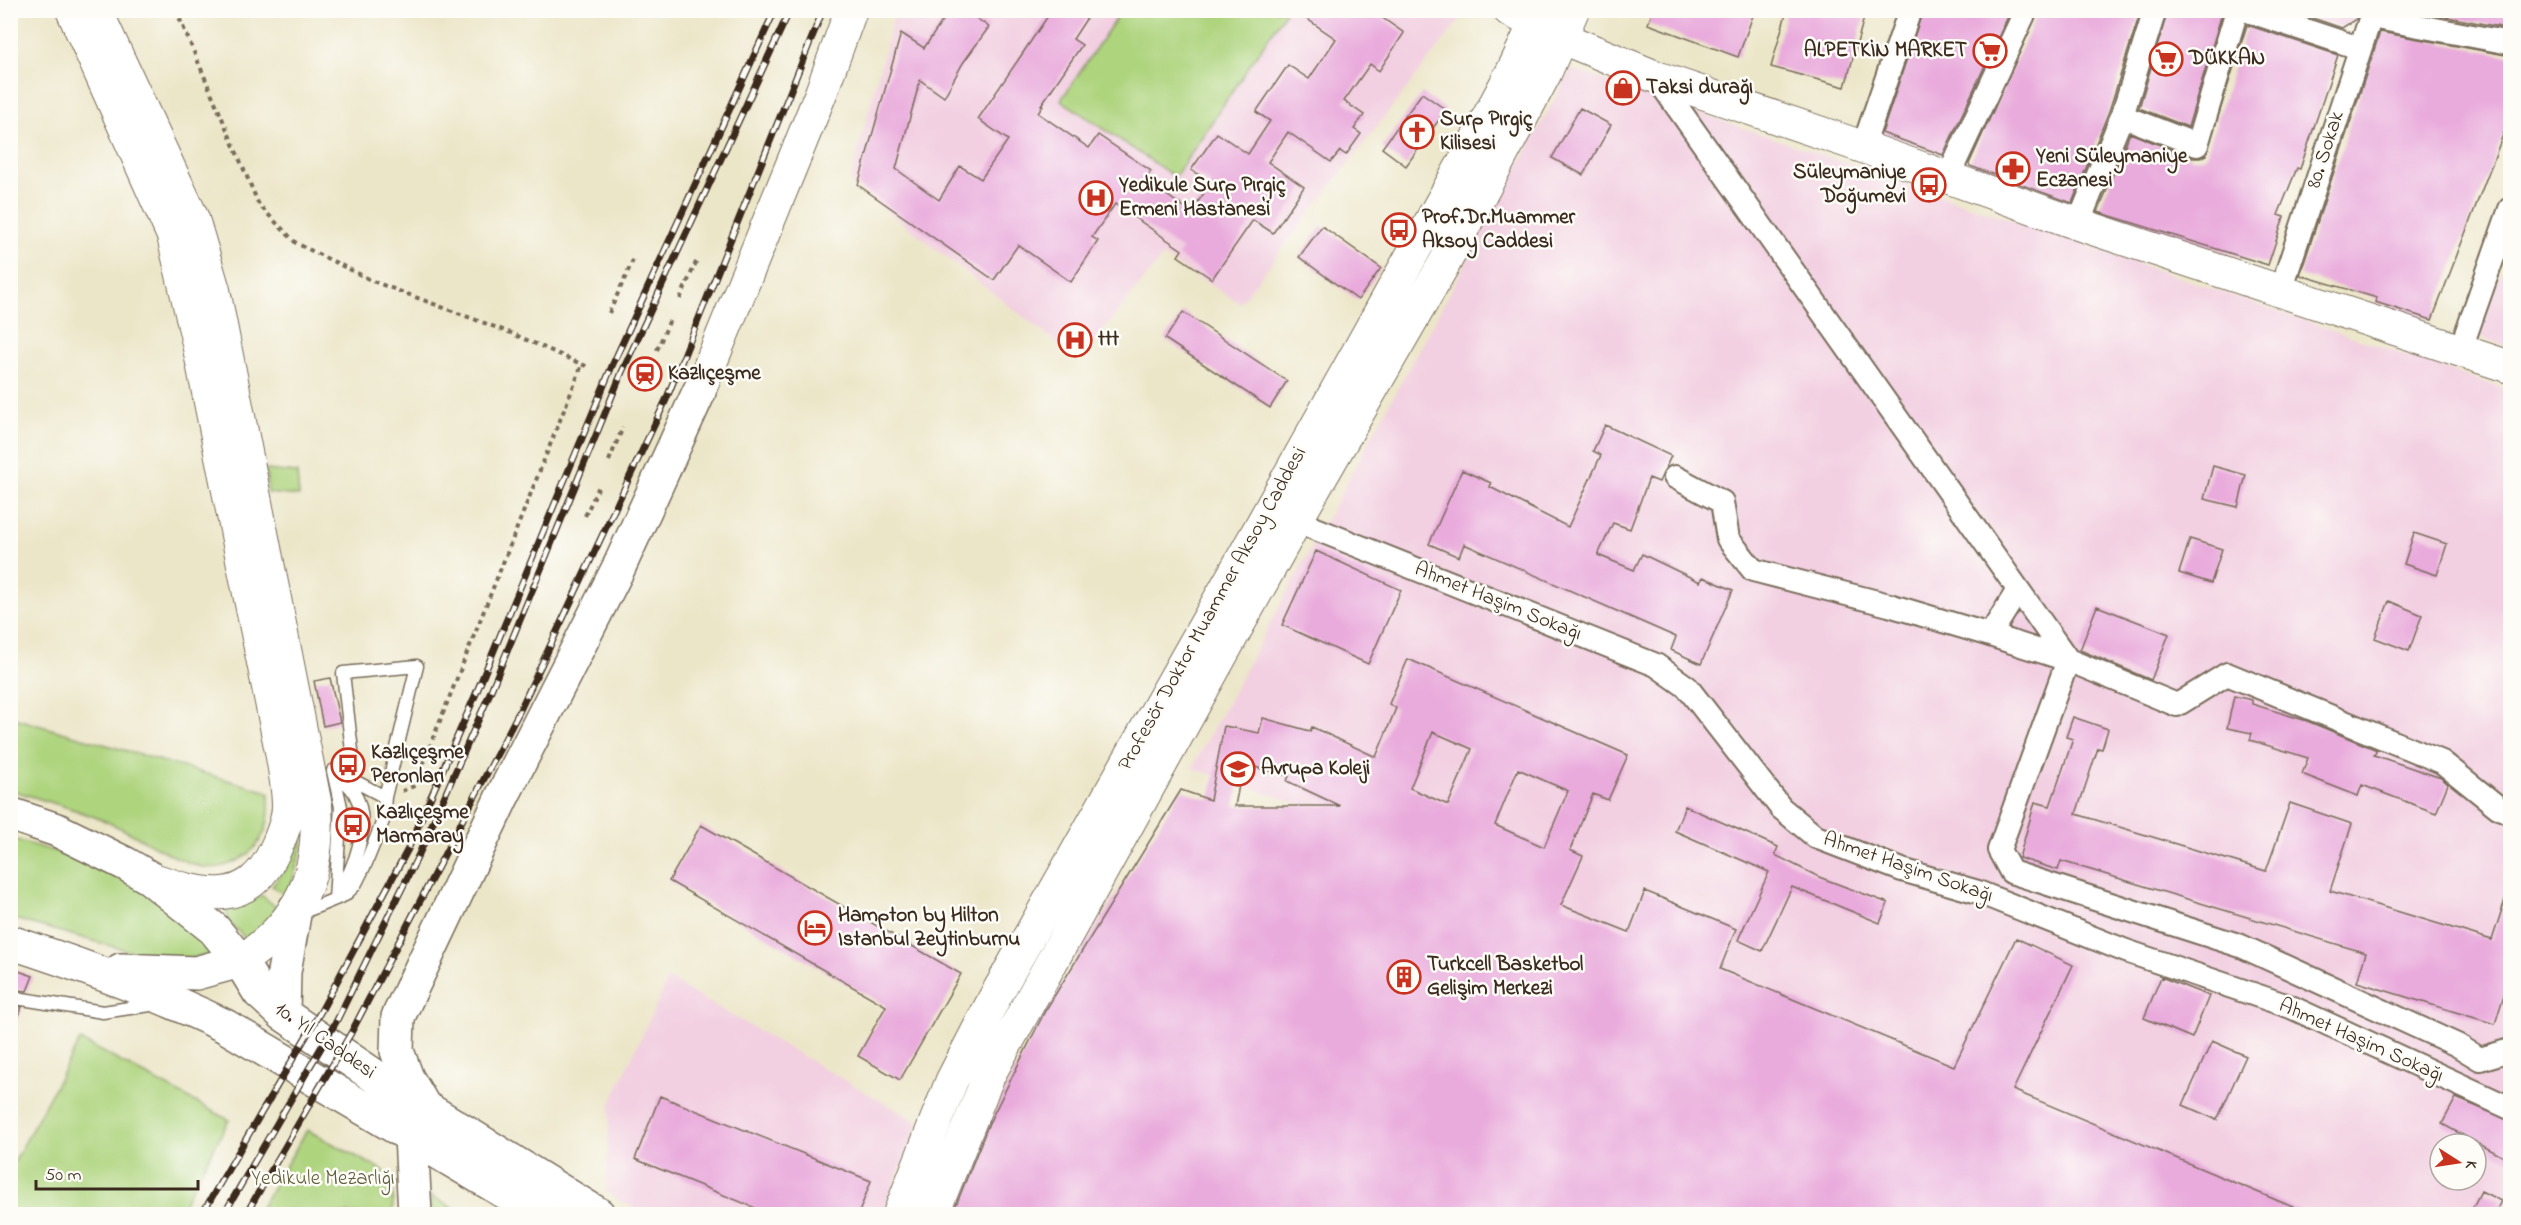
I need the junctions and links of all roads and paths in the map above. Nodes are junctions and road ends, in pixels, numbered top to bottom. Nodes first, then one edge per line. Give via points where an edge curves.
1 (72, 10) edge
2 (96, 10) edge
3 (176, 10) edge
4 (850, 10) edge
5 (1910, 10) edge
6 (2026, 10) edge
7 (2155, 10) edge
8 (2237, 10) edge
9 (2245, 10) edge
10 (2372, 14) edge
11 (1544, 19) edge
12 (2511, 43) edge
13 (2359, 48) junction
14 (1656, 77) junction
15 (2122, 116) junction
16 (1863, 147) junction
17 (1948, 177) junction
18 (2511, 209) edge
19 (2078, 224) junction
20 (633, 260) dead end
21 (697, 260) dead end
22 (2280, 290) junction
23 (680, 299) dead end
24 (609, 313) dead end
25 (671, 317) dead end
26 (657, 350) dead end
27 (2460, 351) junction
28 (582, 365) junction
29 (2511, 367) edge
30 (588, 368) dead end
31 (699, 392) joint
32 (623, 427) dead end
33 (609, 461) dead end
34 (1675, 477) dead end
35 (600, 484) dead end
36 (585, 516) dead end
37 (1296, 521) junction
38 (2018, 590) junction
39 (1990, 635) junction
40 (2068, 660) junction
41 (320, 765) junction
42 (385, 797) junction
43 (2511, 813) edge
44 (10, 814) edge
45 (150, 878) junction
46 (335, 900) junction
47 (295, 909) junction
48 (10, 942) edge
49 (240, 961) junction
50 (95, 969) junction
51 (10, 998) edge
52 (176, 1002) junction
53 (283, 1014) junction
54 (2511, 1050) edge
55 (423, 1105) junction
56 (2511, 1108) edge
57 (411, 1136) junction
58 (415, 1215) edge
59 (542, 1215) edge
60 (598, 1215) edge
61 (898, 1215) edge
62 (933, 1215) edge

1 - 45 main road via 173,236 281,751 288,807 279,842 266,869 255,881 215,895
2 - 41 main road via 193,219 214,290 288,668
3 - 28 path via 260,205 296,243 375,282 511,333
4 - 31 main road via 821,93
5 - 16 street
6 - 17 street
7 - 15 street
8 - 15 street via 2196,145
9 - 13 street
10 - 12 street
10 - 13 street, 80. Sokak
11 - 14 main road
11 - 37 main road, Profesör Doktor Muammer Aksoy Caddesi via 1444,264
11 - 61 main road, Profesör Doktor Muammer Aksoy Caddesi via 996,995 952,1080
13 - 22 street, 80. Sokak
14 - 16 main road
14 - 38 street
15 - 19 street
16 - 17 main road
17 - 19 main road
18 - 27 street
19 - 22 main road
20 - 24 path
21 - 23 path
22 - 27 main road
25 - 26 path
27 - 29 main road
28 - 30 path
28 - 42 path via 414,786
31 - 55 main road via 619,567 502,797 398,1017 397,1051
32 - 33 path
34 - 39 street via 1722,502 1728,538 1753,570
35 - 36 path
37 - 56 street, Ahmet Haşim Sokağı via 1656,665 1687,687 1781,808 1816,837 2291,1007
37 - 62 main road, Profesör Doktor Muammer Aksoy Caddesi via 989,1075
38 - 39 street
38 - 40 street
39 - 40 street
40 - 43 street via 2177,705 2226,674 2442,762
40 - 54 street via 1999,850 2012,872 2241,946 2480,1059
41 - 42 lane
41 - 42 lane via 346,764 352,751 343,673 417,666
41 - 46 lane via 341,807
41 - 46 lane via 354,792 361,807 359,845
41 - 47 main road via 317,850
42 - 46 lane via 383,821 366,863 355,885
44 - 45 main road, 10. Yıl Caddesi via 57,830
45 - 49 main road, 10. Yıl Caddesi via 214,929
46 - 47 lane via 311,909
47 - 49 main road via 279,930
47 - 53 main road via 284,972
48 - 50 main road, 10. Yıl Caddesi
49 - 50 main road via 196,973
49 - 53 main road, 10. Yıl Caddesi via 259,992
50 - 52 main road, 10. Yıl Caddesi
51 - 52 lane via 103,1012
52 - 57 main road, 10. Yıl Caddesi via 225,1026
53 - 55 main road, 10. Yıl Caddesi
55 - 60 main road, 10. Yıl Caddesi
57 - 58 main road
57 - 59 main road, 10. Yıl Caddesi

